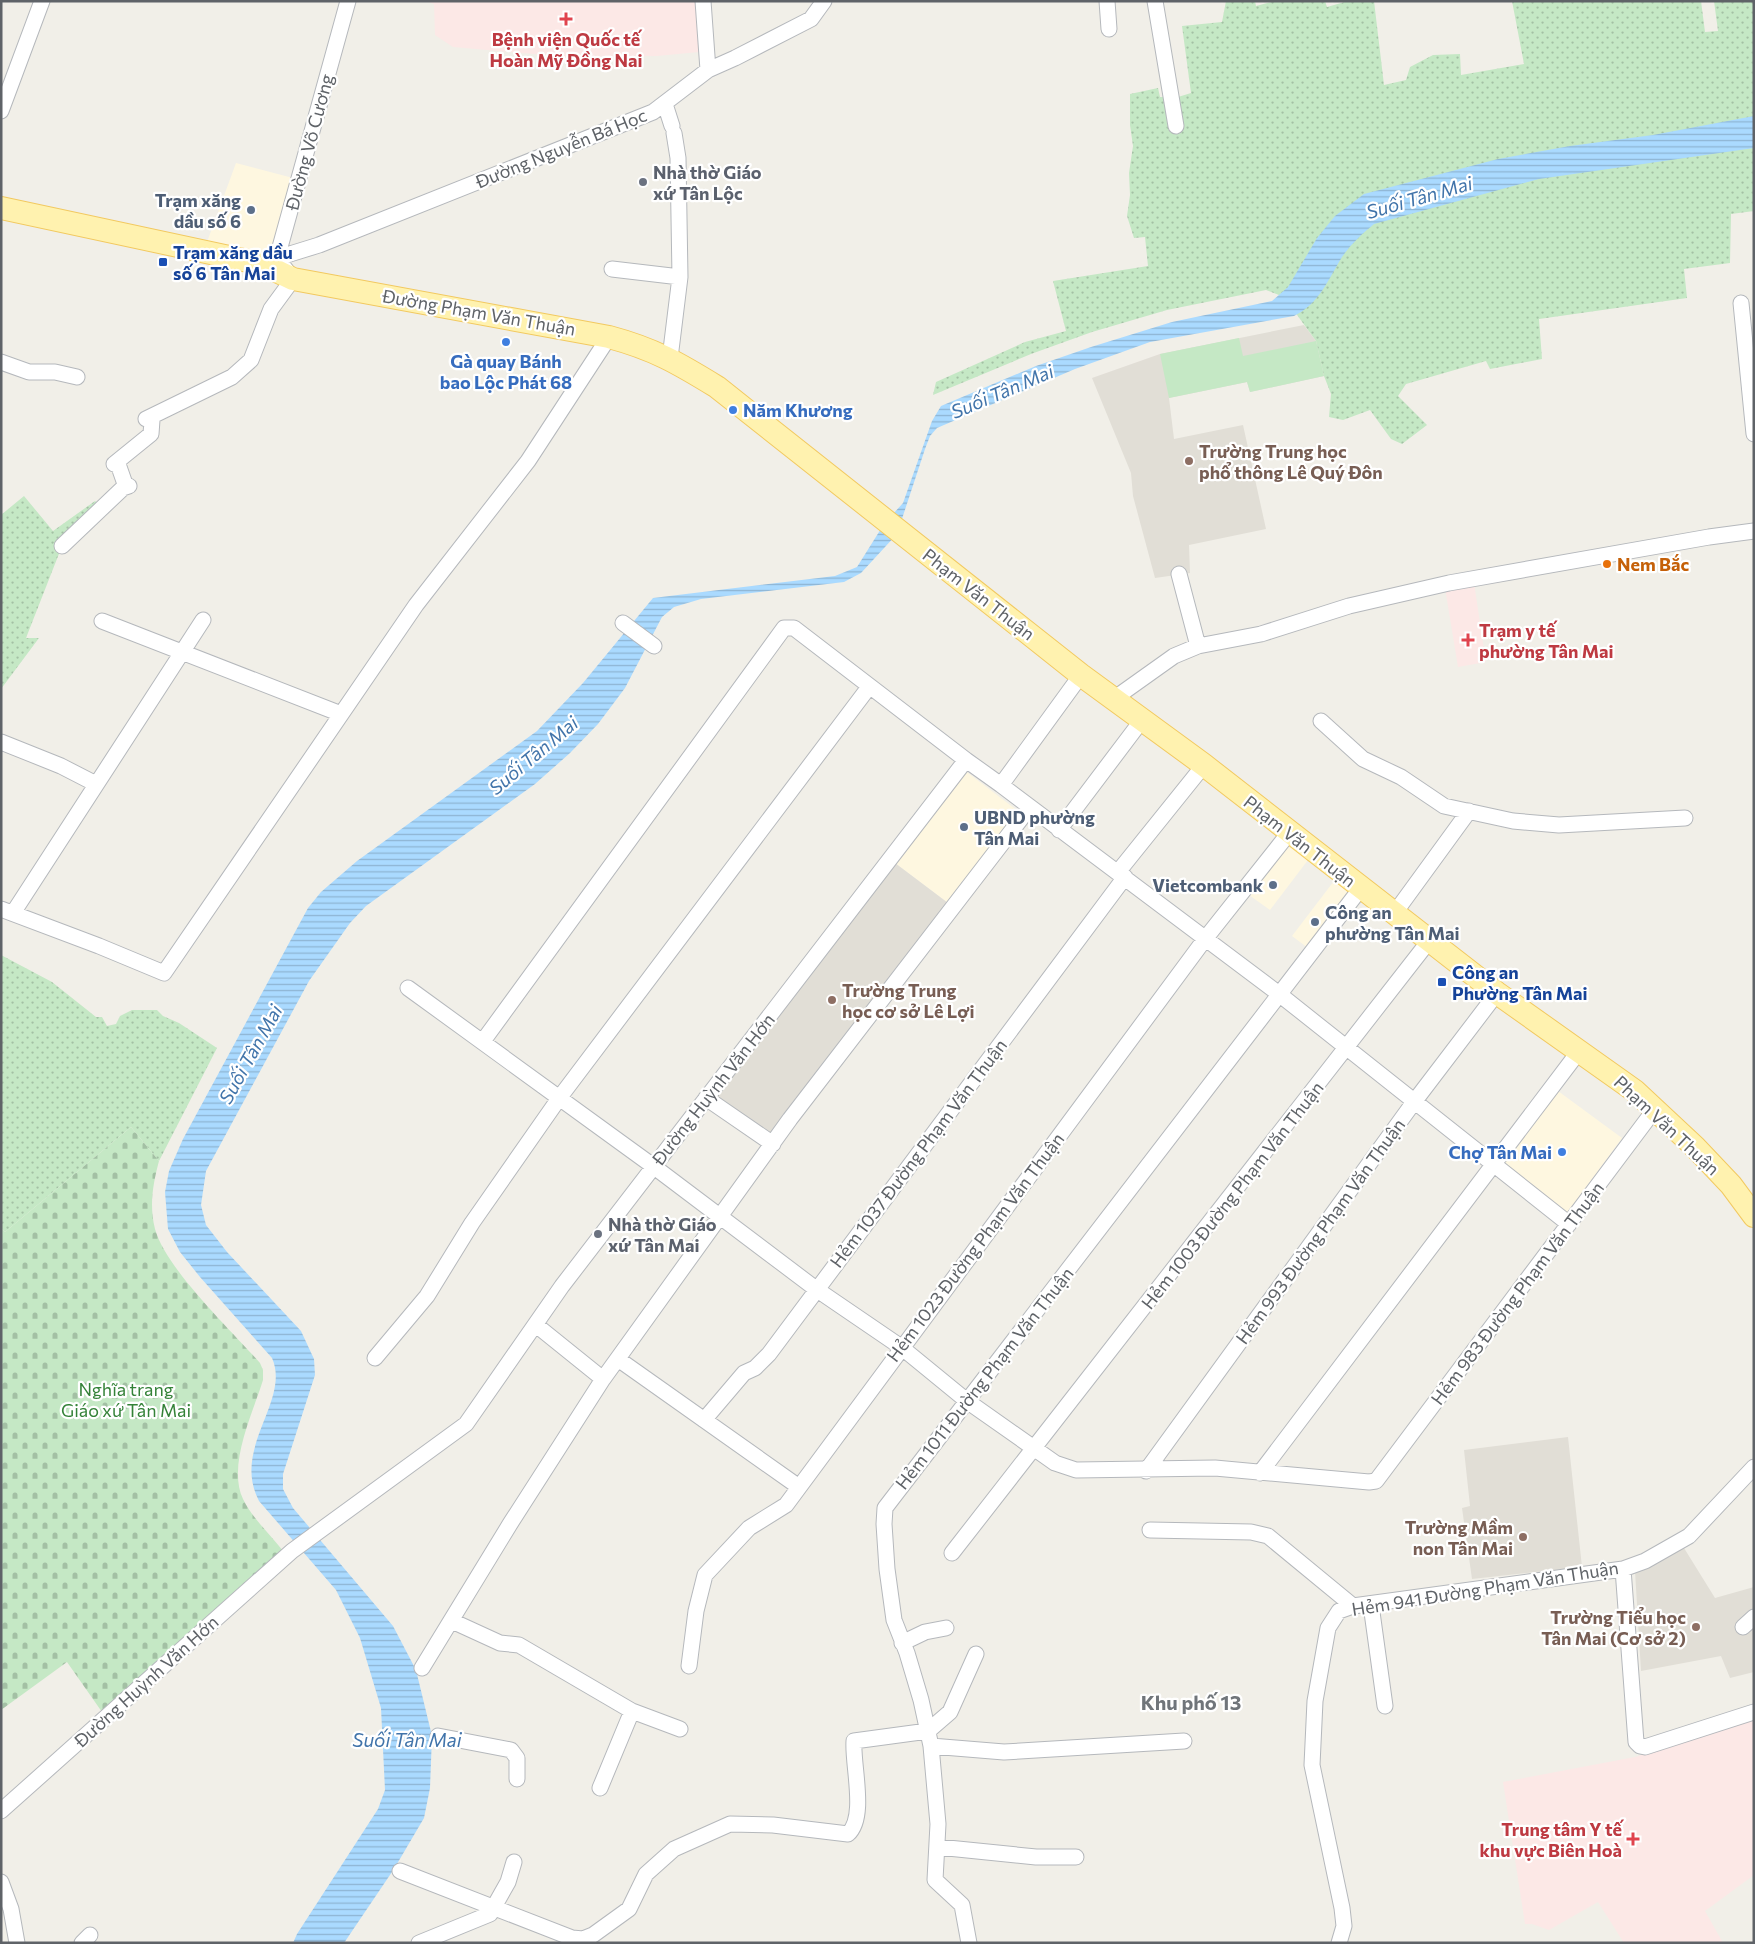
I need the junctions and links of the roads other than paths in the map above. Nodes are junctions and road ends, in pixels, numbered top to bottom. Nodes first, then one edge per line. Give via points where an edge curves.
1 (42, 1) edge
2 (348, 1) edge
3 (703, 1) edge
4 (824, 1) edge
5 (1107, 1) edge
6 (1155, 1) edge
7 (1109, 29) dead end
8 (708, 70) junction
9 (665, 104) junction
10 (1, 111) edge
11 (1176, 126) dead end
12 (1, 208) edge
13 (277, 258) junction
14 (612, 269) dead end
15 (680, 277) junction
16 (294, 279) junction
17 (1741, 303) dead end
18 (609, 337) junction
19 (670, 358) junction
20 (1, 362) edge
21 (77, 377) dead end
22 (1754, 434) edge
23 (1754, 531) edge
24 (903, 535) joint
25 (62, 546) dead end
26 (1179, 574) dead end
27 (202, 620) dead end
28 (102, 621) dead end
29 (623, 623) dead end
30 (654, 646) dead end
31 (1198, 646) junction
32 (181, 652) junction
33 (1081, 675) junction
34 (869, 687) junction
35 (1115, 698) junction
36 (341, 714) junction
37 (1142, 720) junction
38 (1321, 721) dead end
39 (1, 742) edge
40 (966, 760) junction
41 (1204, 765) junction
42 (96, 784) junction
43 (1001, 785) junction
44 (1030, 807) junction
45 (1469, 811) junction
46 (1685, 818) dead end
47 (1060, 830) junction
48 (1289, 833) junction
49 (1121, 875) junction
50 (1361, 888) junction
51 (7, 911) edge
52 (1394, 914) junction
53 (1205, 939) junction
54 (1430, 941) junction
55 (408, 988) dead end
56 (1497, 993) junction
57 (1279, 994) junction
58 (483, 1041) junction
59 (1348, 1047) junction
60 (1580, 1050) junction
61 (560, 1097) junction
62 (706, 1098) junction
63 (1414, 1102) junction
64 (1654, 1108) junction
65 (773, 1144) junction
66 (1495, 1164) junction
67 (653, 1166) junction
68 (1753, 1213) edge
69 (721, 1217) junction
70 (1569, 1224) junction
71 (816, 1289) junction
72 (536, 1325) junction
73 (900, 1347) junction
74 (375, 1358) dead end
75 (618, 1359) junction
76 (603, 1379) junction
77 (967, 1401) junction
78 (704, 1420) junction
79 (1033, 1449) junction
80 (1754, 1466) edge
81 (1146, 1471) junction
82 (1260, 1474) junction
83 (799, 1487) junction
84 (1150, 1530) dead end
85 (952, 1553) dead end
86 (1623, 1568) junction
87 (1371, 1604) junction
88 (1354, 1606) junction
89 (452, 1621) junction
90 (946, 1628) dead end
91 (902, 1643) junction
92 (976, 1654) dead end
93 (688, 1666) dead end
94 (422, 1668) dead end
95 (1385, 1706) dead end
96 (632, 1710) junction
97 (1754, 1712) edge
98 (680, 1729) dead end
99 (928, 1731) junction
100 (438, 1736) dead end
101 (1184, 1741) dead end
102 (931, 1746) junction
103 (517, 1779) dead end
104 (600, 1788) dead end
105 (1, 1811) edge
106 (938, 1847) junction
107 (1076, 1858) dead end
108 (514, 1862) dead end
109 (400, 1871) dead end
110 (1, 1882) edge
111 (493, 1907) junction
112 (18, 1943) edge
113 (420, 1943) edge
114 (969, 1943) edge
115 (1338, 1943) edge

1 - 10 street
2 - 13 street, Đường Võ Cương
3 - 8 street
4 - 8 street, Đường Nguyễn Bá Học via 811,19
5 - 7 street
6 - 11 street
8 - 9 street, Đường Nguyễn Bá Học
9 - 13 street, Đường Nguyễn Bá Học via 622,125 319,245
9 - 15 street via 678,158
12 - 16 main road, Đường Phạm Văn Thuận via 262,264
13 - 16 street
14 - 15 street
15 - 19 street
16 - 18 main road, Đường Phạm Văn Thuận
16 - 25 street via 271,309 251,360 232,378 146,419 152,420 151,434 114,464 118,464 125,484 129,486 123,488
17 - 22 street
18 - 19 main road, Đường Phạm Văn Thuận
18 - 36 street via 528,462 416,605
19 - 24 main road, Đường Phạm Văn Thuận via 717,387
20 - 21 street via 29,372 55,372
23 - 31 street via 1449,582 1349,606 1261,634
24 - 33 main road, Phạm Văn Thuận
26 - 31 street
27 - 32 street
28 - 32 street
29 - 30 street
31 - 35 street via 1174,656
32 - 36 street
32 - 42 street
33 - 35 main road, Phạm Văn Thuận
33 - 43 street
34 - 40 street
34 - 58 street via 794,628 784,628
34 - 61 street
35 - 37 main road, Phạm Văn Thuận
36 - 51 street via 164,973
37 - 41 main road, Phạm Văn Thuận
37 - 47 street
38 - 45 street via 1363,759 1401,777 1444,806
39 - 42 street
40 - 43 street
40 - 62 street, Đường Huỳnh Văn Hớn
41 - 48 main road, Phạm Văn Thuận
41 - 49 street, Hẻm 1037 Đường Phạm Văn Thuận
42 - 51 street
43 - 44 street
44 - 47 street
44 - 65 street
45 - 46 street via 1513,821 1559,824
45 - 52 street
47 - 49 street
48 - 50 main road, Phạm Văn Thuận
48 - 53 street, Hẻm 1023 Đường Phạm Văn Thuận
49 - 53 street
49 - 71 street, Hẻm 1037 Đường Phạm Văn Thuận
50 - 52 main road, Phạm Văn Thuận
50 - 57 street, Hẻm 1011 Đường Phạm Văn Thuận
52 - 54 main road, Phạm Văn Thuận
53 - 57 street
53 - 73 street, Hẻm 1023 Đường Phạm Văn Thuận
54 - 56 main road, Phạm Văn Thuận
54 - 59 street, Hẻm 1003 Đường Phạm Văn Thuận
55 - 58 street
56 - 60 main road, Phạm Văn Thuận
56 - 63 street, Hẻm 993 Đường Phạm Văn Thuận
57 - 59 street
57 - 77 street, Hẻm 1011 Đường Phạm Văn Thuận
58 - 61 street
59 - 63 street
59 - 79 street, Hẻm 1003 Đường Phạm Văn Thuận
60 - 64 main road, Phạm Văn Thuận
60 - 66 street
61 - 67 street
61 - 74 street via 472,1223 427,1296
62 - 65 street
62 - 67 street, Đường Huỳnh Văn Hớn
63 - 66 street
63 - 81 street, Hẻm 993 Đường Phạm Văn Thuận
64 - 68 main road, Phạm Văn Thuận via 1731,1185
64 - 70 street, Hẻm 983 Đường Phạm Văn Thuận
65 - 69 street
66 - 70 street
66 - 82 street
67 - 69 street
67 - 72 street, Đường Huỳnh Văn Hớn
69 - 71 street
69 - 75 street
70 - 82 street, Hẻm 983 Đường Phạm Văn Thuận via 1380,1477 1369,1482
71 - 73 street
71 - 78 street, Hẻm 1037 Đường Phạm Văn Thuận via 769,1354 756,1368 744,1373
72 - 76 street
72 - 105 street, Đường Huỳnh Văn Hớn via 466,1424 292,1552
73 - 77 street
73 - 83 street, Hẻm 1023 Đường Phạm Văn Thuận
75 - 76 street
75 - 78 street
76 - 89 street
77 - 79 street
77 - 91 street, Hẻm 1011 Đường Phạm Văn Thuận via 885,1508 890,1591 894,1620
78 - 83 street
79 - 81 street via 1066,1468
79 - 85 street, Hẻm 1003 Đường Phạm Văn Thuận
80 - 86 street, Hẻm 941 Đường Phạm Văn Thuận via 1689,1536 1645,1561
81 - 82 street via 1215,1468
83 - 93 street, Hẻm 1023 Đường Phạm Văn Thuận via 786,1505 749,1528 705,1575
84 - 88 street via 1251,1532 1268,1536
86 - 87 street, Hẻm 941 Đường Phạm Văn Thuận
86 - 97 street via 1636,1742 1645,1747
87 - 88 street, Hẻm 941 Đường Phạm Văn Thuận
87 - 95 street
88 - 115 street, Hẻm 941 Đường Phạm Văn Thuận via 1339,1611 1328,1628 1312,1728 1312,1765 1342,1908 1344,1926
89 - 94 street
89 - 96 street via 500,1643 519,1645
90 - 91 street via 925,1632
91 - 99 street, Hẻm 1011 Đường Phạm Văn Thuận
92 - 99 street via 950,1712
96 - 98 street
96 - 104 street
99 - 102 street, Hẻm 1011 Đường Phạm Văn Thuận
99 - 111 street via 854,1741 857,1807 852,1830 848,1834 773,1824 730,1824 674,1849 646,1874 630,1909 583,1939 572,1938
100 - 103 street via 511,1750 517,1758
101 - 102 street via 1004,1752
102 - 106 street, Hẻm 1011 Đường Phạm Văn Thuận
106 - 107 street
106 - 114 street, Hẻm 1011 Đường Phạm Văn Thuận via 935,1880 962,1905
108 - 111 street via 508,1882
109 - 111 street
110 - 112 street
111 - 113 street via 486,1917

